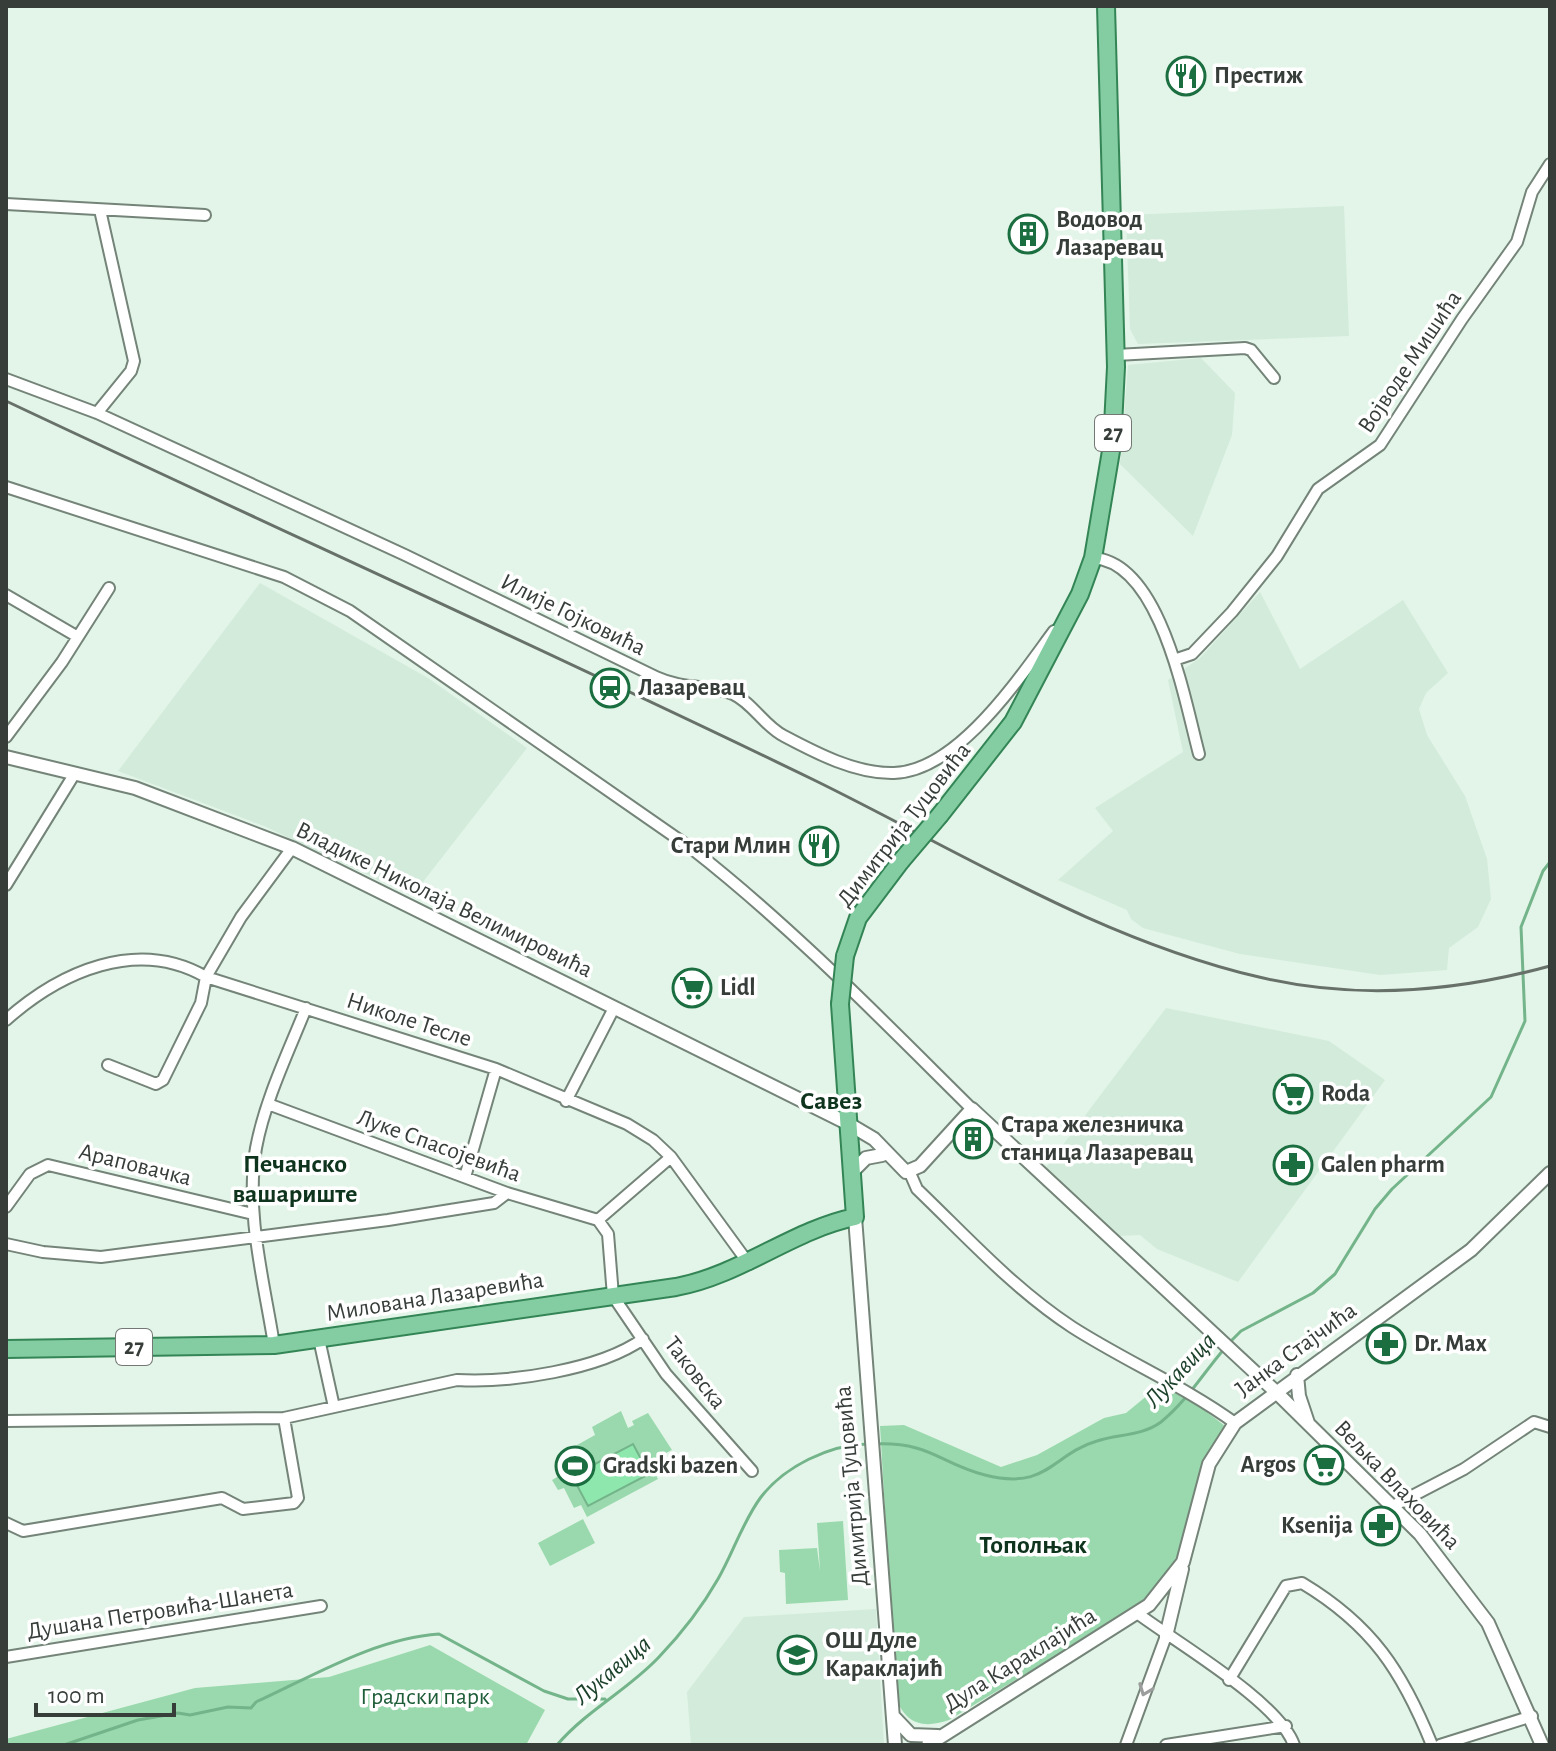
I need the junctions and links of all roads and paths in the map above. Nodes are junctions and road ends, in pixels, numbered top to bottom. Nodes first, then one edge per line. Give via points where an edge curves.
1 (1106, 6) edge
2 (1550, 164) edge
3 (6, 204) edge
4 (100, 210) junction
5 (205, 215) dead end
6 (1116, 355) junction
7 (1274, 378) dead end
8 (6, 379) edge
9 (97, 413) junction
10 (6, 487) edge
11 (1093, 558) junction
12 (109, 588) dead end
13 (6, 595) edge
14 (1071, 611) junction
15 (78, 637) junction
16 (1174, 660) junction
17 (6, 737) edge
18 (1199, 754) dead end
19 (6, 757) edge
20 (75, 773) junction
21 (292, 848) junction
22 (6, 885) edge
23 (206, 977) junction
24 (306, 1008) junction
25 (614, 1008) junction
26 (6, 1020) edge
27 (108, 1065) dead end
28 (496, 1069) junction
29 (566, 1101) junction
30 (268, 1104) junction
31 (972, 1109) junction
32 (847, 1123) junction
33 (886, 1156) junction
34 (671, 1157) junction
35 (851, 1173) junction
36 (910, 1173) junction
37 (1550, 1173) edge
38 (465, 1177) junction
39 (493, 1187) junction
40 (507, 1193) junction
41 (494, 1203) junction
42 (6, 1207) edge
43 (253, 1214) junction
44 (855, 1217) junction
45 (598, 1220) junction
46 (256, 1236) junction
47 (6, 1244) edge
48 (749, 1264) junction
49 (613, 1296) junction
50 (319, 1339) junction
51 (643, 1339) junction
52 (274, 1345) junction
53 (6, 1349) edge
54 (1297, 1375) junction
55 (1275, 1391) junction
56 (334, 1407) junction
57 (284, 1418) junction
58 (6, 1421) edge
59 (1235, 1423) junction
60 (1309, 1426) junction
61 (1550, 1427) edge
62 (752, 1471) dead end
63 (1393, 1506) junction
64 (6, 1523) edge
65 (1183, 1562) junction
66 (321, 1606) dead end
67 (1137, 1613) junction
68 (1166, 1636) junction
69 (6, 1657) edge
70 (1229, 1680) junction
71 (892, 1714) junction
72 (1532, 1716) junction
73 (1286, 1726) junction
74 (933, 1741) edge
75 (1129, 1744) edge
76 (895, 1745) edge
77 (1166, 1745) edge
78 (1294, 1745) edge
79 (1432, 1745) edge
80 (1440, 1745) edge
81 (1542, 1745) edge

1 - 6 main road, Димитрија Туцовића / 27
2 - 16 street, Војводе Мишића via 1532,192 1517,242 1380,445 1318,489 1277,556 1232,612 1192,654
3 - 4 street
4 - 5 street
4 - 9 street via 134,361
6 - 7 street via 1245,348
6 - 11 main road, Димитрија Туцовића / 27 via 1112,445
8 - 9 street, Илије Гојковића
9 - 14 street, Илије Гојковића via 677,687 741,698 775,732 866,770 893,773 939,760 988,713
10 - 31 street via 284,577 350,611 738,885
11 - 14 main road, Димитрија Туцовића / 27
11 - 16 street via 1113,563 1131,578 1164,632
12 - 15 street
13 - 15 street
14 - 32 main road, Димитрија Туцовића / 27, bridge via 1013,722 858,918 845,956 840,1004
15 - 17 street
16 - 18 street
19 - 20 street, Владике Николаја Велимировића
20 - 21 street, Владике Николаја Велимировића via 135,788
20 - 22 street
21 - 23 street via 241,917
21 - 25 street, Владике Николаја Велимировића
23 - 24 street, Николе Тесле
23 - 26 street, Николе Тесле via 156,960 119,961 64,977
23 - 27 street via 201,1003 163,1080 156,1084
24 - 28 street, Николе Тесле
24 - 30 street
25 - 29 street
25 - 32 street, Владике Николаја Велимировића
28 - 29 street, Николе Тесле
28 - 38 street
29 - 34 street, Николе Тесле via 627,1124
30 - 38 street, Луке Спасојевића
30 - 43 street via 256,1149
31 - 36 street
31 - 55 street, Вељка Влаховића
32 - 33 street, Владике Николаја Велимировића
32 - 35 main road, Димитрија Туцовића / 27
33 - 35 street via 866,1158
33 - 36 street, Владике Николаја Велимировића
34 - 45 street
34 - 48 street, Николе Тесле
35 - 44 main road, Димитрија Туцовића / 27
36 - 59 street via 917,1189 1013,1282 1072,1327
37 - 54 street, Јанка Стајчића via 1471,1250
38 - 39 street, Луке Спасојевића
39 - 40 street, Луке Спасојевића
39 - 41 street
40 - 41 street
40 - 45 street, Луке Спасојевића
41 - 46 street
42 - 43 street, Араповачка via 30,1174 41,1166 55,1166
43 - 46 street
44 - 48 main road, Милована Лазаревића / 27 via 829,1224
44 - 71 street, Димитрија Туцовића
45 - 49 street via 608,1234
46 - 47 street via 101,1257
46 - 52 street
48 - 49 main road, Милована Лазаревића / 27 via 695,1283
49 - 50 main road, Милована Лазаревића / 27
49 - 51 street, Таковска
50 - 52 main road, Милована Лазаревића / 27
50 - 56 street
51 - 56 street via 585,1366 457,1380
51 - 62 street, Таковска via 666,1374
52 - 53 main road, Милована Лазаревића / 27
54 - 55 street, Јанка Стајчића
54 - 60 street
55 - 59 street, Јанка Стајчића
55 - 60 street, Вељка Влаховића
56 - 57 street
57 - 58 street
57 - 64 street via 297,1485 294,1503 243,1509 222,1498 23,1531
59 - 65 street, Јанка Стајчића via 1209,1464
60 - 63 street, Вељка Влаховића
61 - 63 street via 1534,1422 1464,1469
63 - 72 street, Вељка Влаховића via 1488,1623
65 - 67 street, Јанка Стајчића via 1160,1595
65 - 68 street
66 - 69 street, Душана Петровића-Шанета
67 - 68 street
67 - 74 street, Дула Караклајића
68 - 70 street
68 -> 75 street
70 - 73 street
70 - 79 street via 1286,1586 1302,1583 1351,1618 1383,1652 1410,1690
71 - 74 street via 911,1735
71 - 76 street, Димитрија Туцовића
72 - 80 street
72 - 81 street, Вељка Влаховића
73 - 77 street
73 - 78 street

